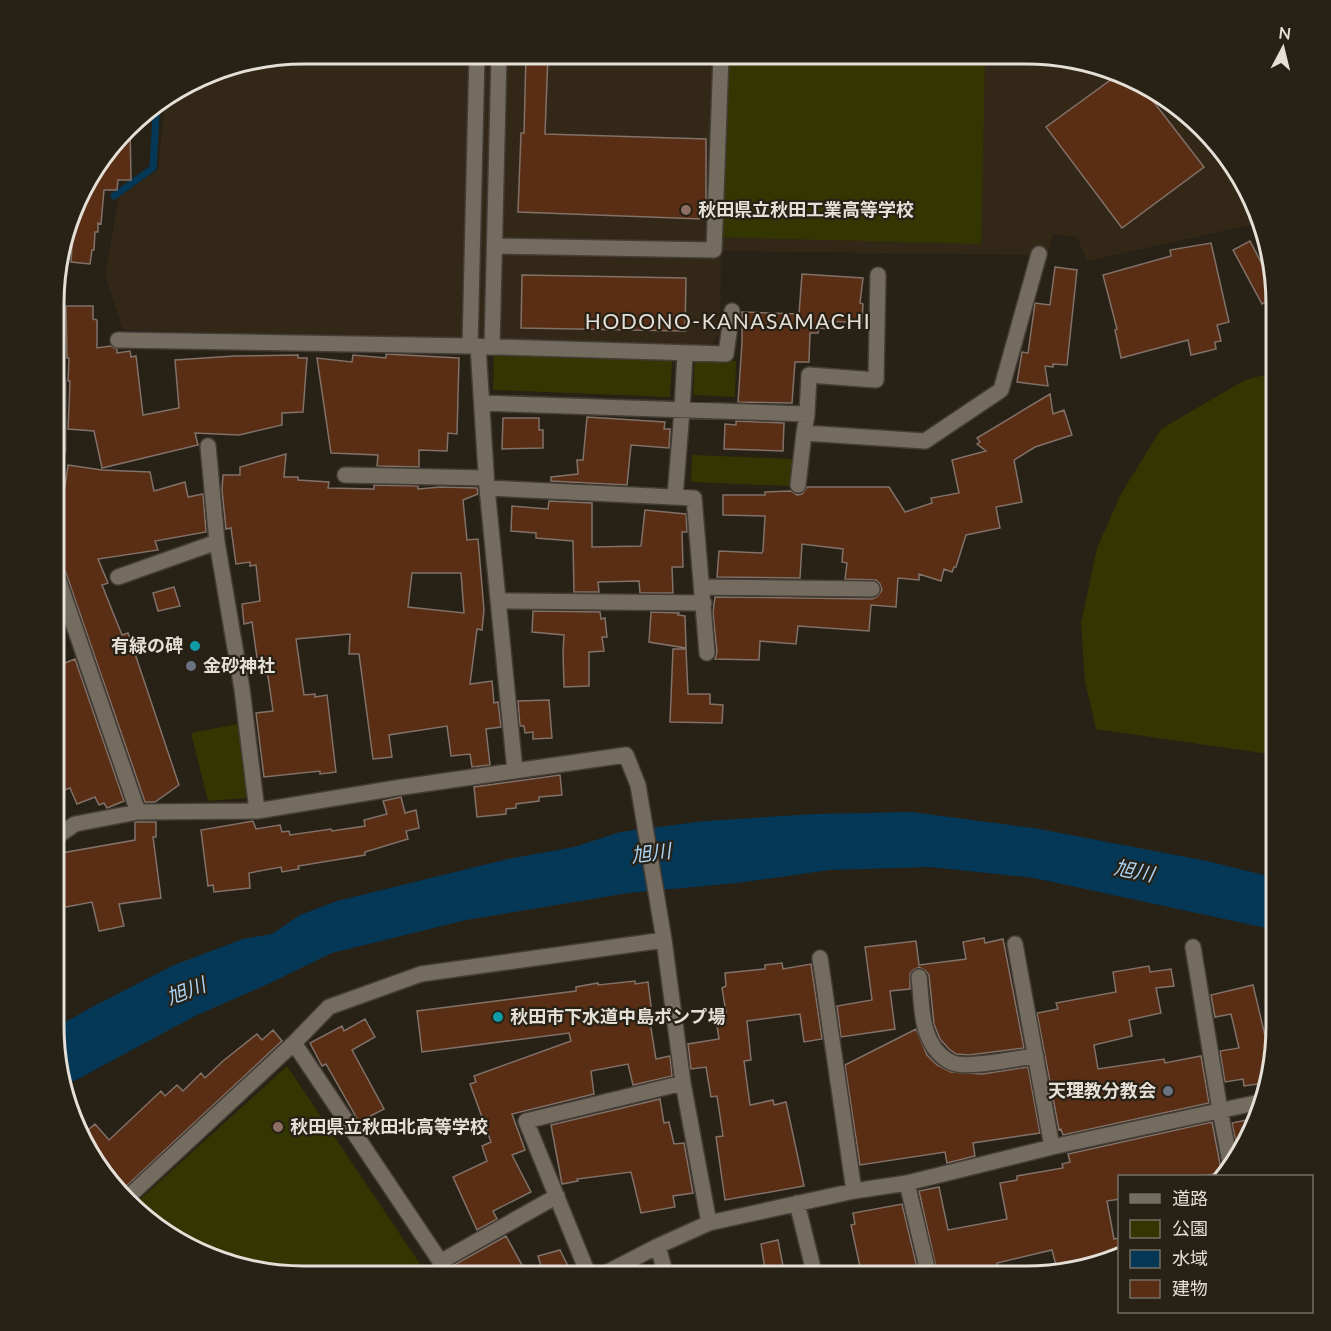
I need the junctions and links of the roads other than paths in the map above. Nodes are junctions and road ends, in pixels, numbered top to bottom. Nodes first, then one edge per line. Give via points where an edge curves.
1 (477, 64) edge
2 (499, 64) edge
3 (721, 64) edge
4 (495, 246) junction
5 (1039, 254) dead end
6 (878, 275) dead end
7 (732, 312) dead end
8 (118, 340) dead end
9 (480, 346) junction
10 (685, 354) junction
11 (482, 403) junction
12 (682, 410) junction
13 (807, 414) junction
14 (804, 433) junction
15 (208, 446) dead end
16 (345, 475) dead end
17 (487, 483) junction
18 (798, 485) dead end
19 (675, 497) junction
20 (217, 543) junction
21 (118, 577) dead end
22 (702, 587) junction
23 (872, 589) dead end
24 (64, 596) edge
25 (498, 601) junction
26 (704, 603) junction
27 (707, 652) dead end
28 (515, 771) junction
29 (257, 811) junction
30 (138, 812) junction
31 (64, 832) edge
32 (664, 940) junction
33 (1015, 944) dead end
34 (1192, 947) dead end
35 (820, 958) dead end
36 (919, 977) dead end
37 (294, 1043) junction
38 (1036, 1056) junction
39 (683, 1083) junction
40 (1254, 1103) edge
41 (1220, 1110) junction
42 (1052, 1147) junction
43 (1229, 1155) edge
44 (907, 1183) junction
45 (854, 1191) junction
46 (132, 1193) edge
47 (557, 1196) junction
48 (797, 1203) junction
49 (709, 1223) junction
50 (658, 1246) junction
51 (440, 1262) junction
52 (443, 1266) edge
53 (585, 1266) edge
54 (619, 1266) edge
55 (663, 1266) edge
56 (813, 1266) edge
57 (927, 1266) edge

1 - 9 street
2 - 4 street
3 - 4 street via 714,250
4 - 9 street
5 - 14 street via 1001,390 925,441
6 - 13 street via 876,380 809,375
7 - 10 street via 726,354
8 - 9 street
9 - 10 street
9 - 11 street
10 - 12 street
11 - 12 street
11 - 17 street
12 - 13 street
12 - 19 street
13 - 14 street
14 - 18 street
15 - 20 street
16 - 17 street
17 - 19 street
17 - 25 street
19 - 22 street via 694,498
20 - 21 street
20 - 29 street via 242,689
22 - 23 street
22 - 26 street
24 - 30 street
25 - 26 street
25 - 28 street
26 - 27 street
28 - 29 street
28 - 32 street via 626,755 638,785
29 - 30 street
30 - 31 street via 75,824
32 - 37 street via 421,974 329,1007
32 - 39 street
33 - 38 street
34 - 41 street
35 - 45 street
36 - 38 street via 925,1026 942,1056 953,1063 973,1064
37 - 46 street
37 - 51 street
38 - 42 street
39 - 47 street via 526,1121
39 - 49 street
40 - 41 street
41 - 42 street
41 - 43 street
42 - 44 street
44 - 45 street
44 - 57 street
45 - 48 street
47 - 51 street
47 - 53 street
48 - 49 street
48 - 56 street
49 - 50 street
50 - 54 street
50 - 55 street
51 - 52 street

